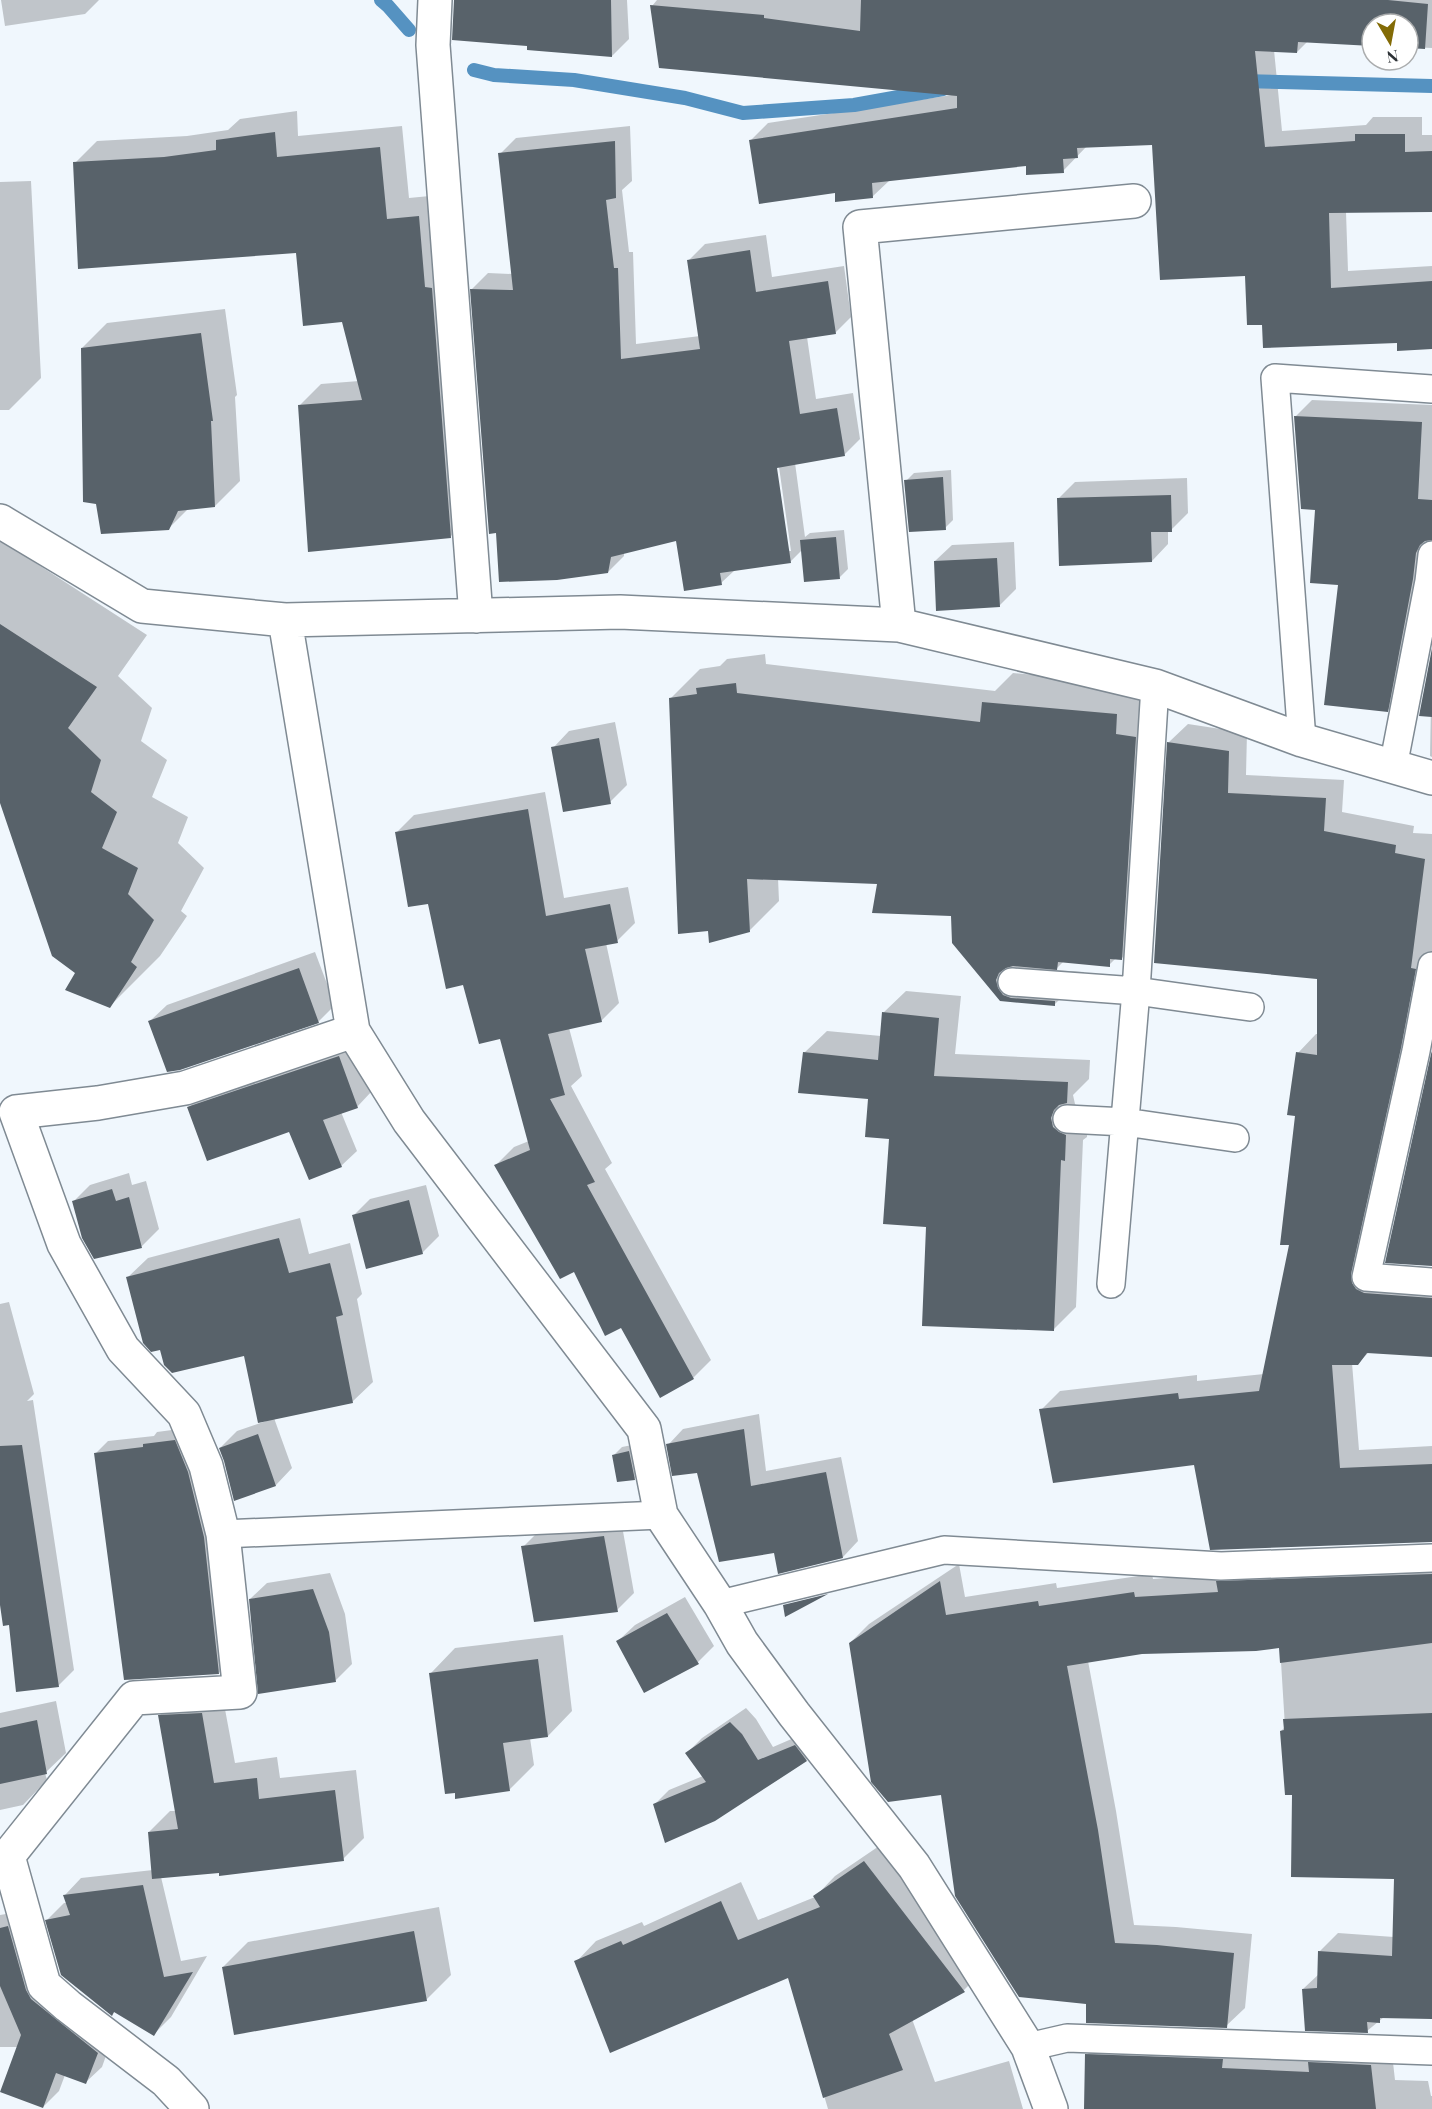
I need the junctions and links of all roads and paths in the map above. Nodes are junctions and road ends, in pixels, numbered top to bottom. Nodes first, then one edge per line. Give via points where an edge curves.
1 (435, 0) edge
2 (1134, 201) dead end
3 (1432, 389) edge
4 (0, 521) edge
5 (1432, 555) edge
6 (476, 616) junction
7 (285, 620) junction
8 (899, 624) junction
9 (1155, 686) junction
10 (1302, 740) junction
11 (1393, 766) junction
12 (1432, 778) edge
13 (1432, 966) edge
14 (1012, 982) dead end
15 (1136, 991) junction
16 (1250, 1006) dead end
17 (353, 1031) junction
18 (1424, 1053) edge
19 (1067, 1119) dead end
20 (1125, 1122) junction
21 (1235, 1138) dead end
22 (1432, 1282) edge
23 (1111, 1284) dead end
24 (661, 1515) junction
25 (223, 1534) junction
26 (1432, 1558) edge
27 (720, 1604) junction
28 (4, 1856) edge
29 (1028, 2047) junction
30 (1432, 2051) edge
31 (192, 2109) edge
32 (1051, 2109) edge

1 - 6 street via 433,45
2 - 8 street via 860,228
3 - 10 lane via 1275,378
4 - 7 street via 142,606
5 - 11 lane
6 - 7 street
6 - 8 street via 620,612
7 - 17 street
8 - 9 street
9 - 10 street
9 - 15 lane
10 - 11 street
11 - 12 street
13 - 18 lane
14 - 15 lane
15 - 16 lane
15 - 20 lane
17 - 24 street via 409,1121 645,1429
17 - 25 street via 185,1088 98,1104 16,1112 64,1244 123,1349 184,1414 206,1466
18 - 22 lane via 1366,1278
19 - 20 lane
20 - 21 lane
20 - 23 lane
24 - 25 lane
24 - 27 street
25 - 28 street via 240,1692 134,1698
26 - 27 lane via 1221,1566 944,1550
27 - 29 street via 742,1643 794,1714 914,1866
28 - 31 street via 44,1985 166,2081
29 - 30 lane via 1067,2038
29 - 32 street

